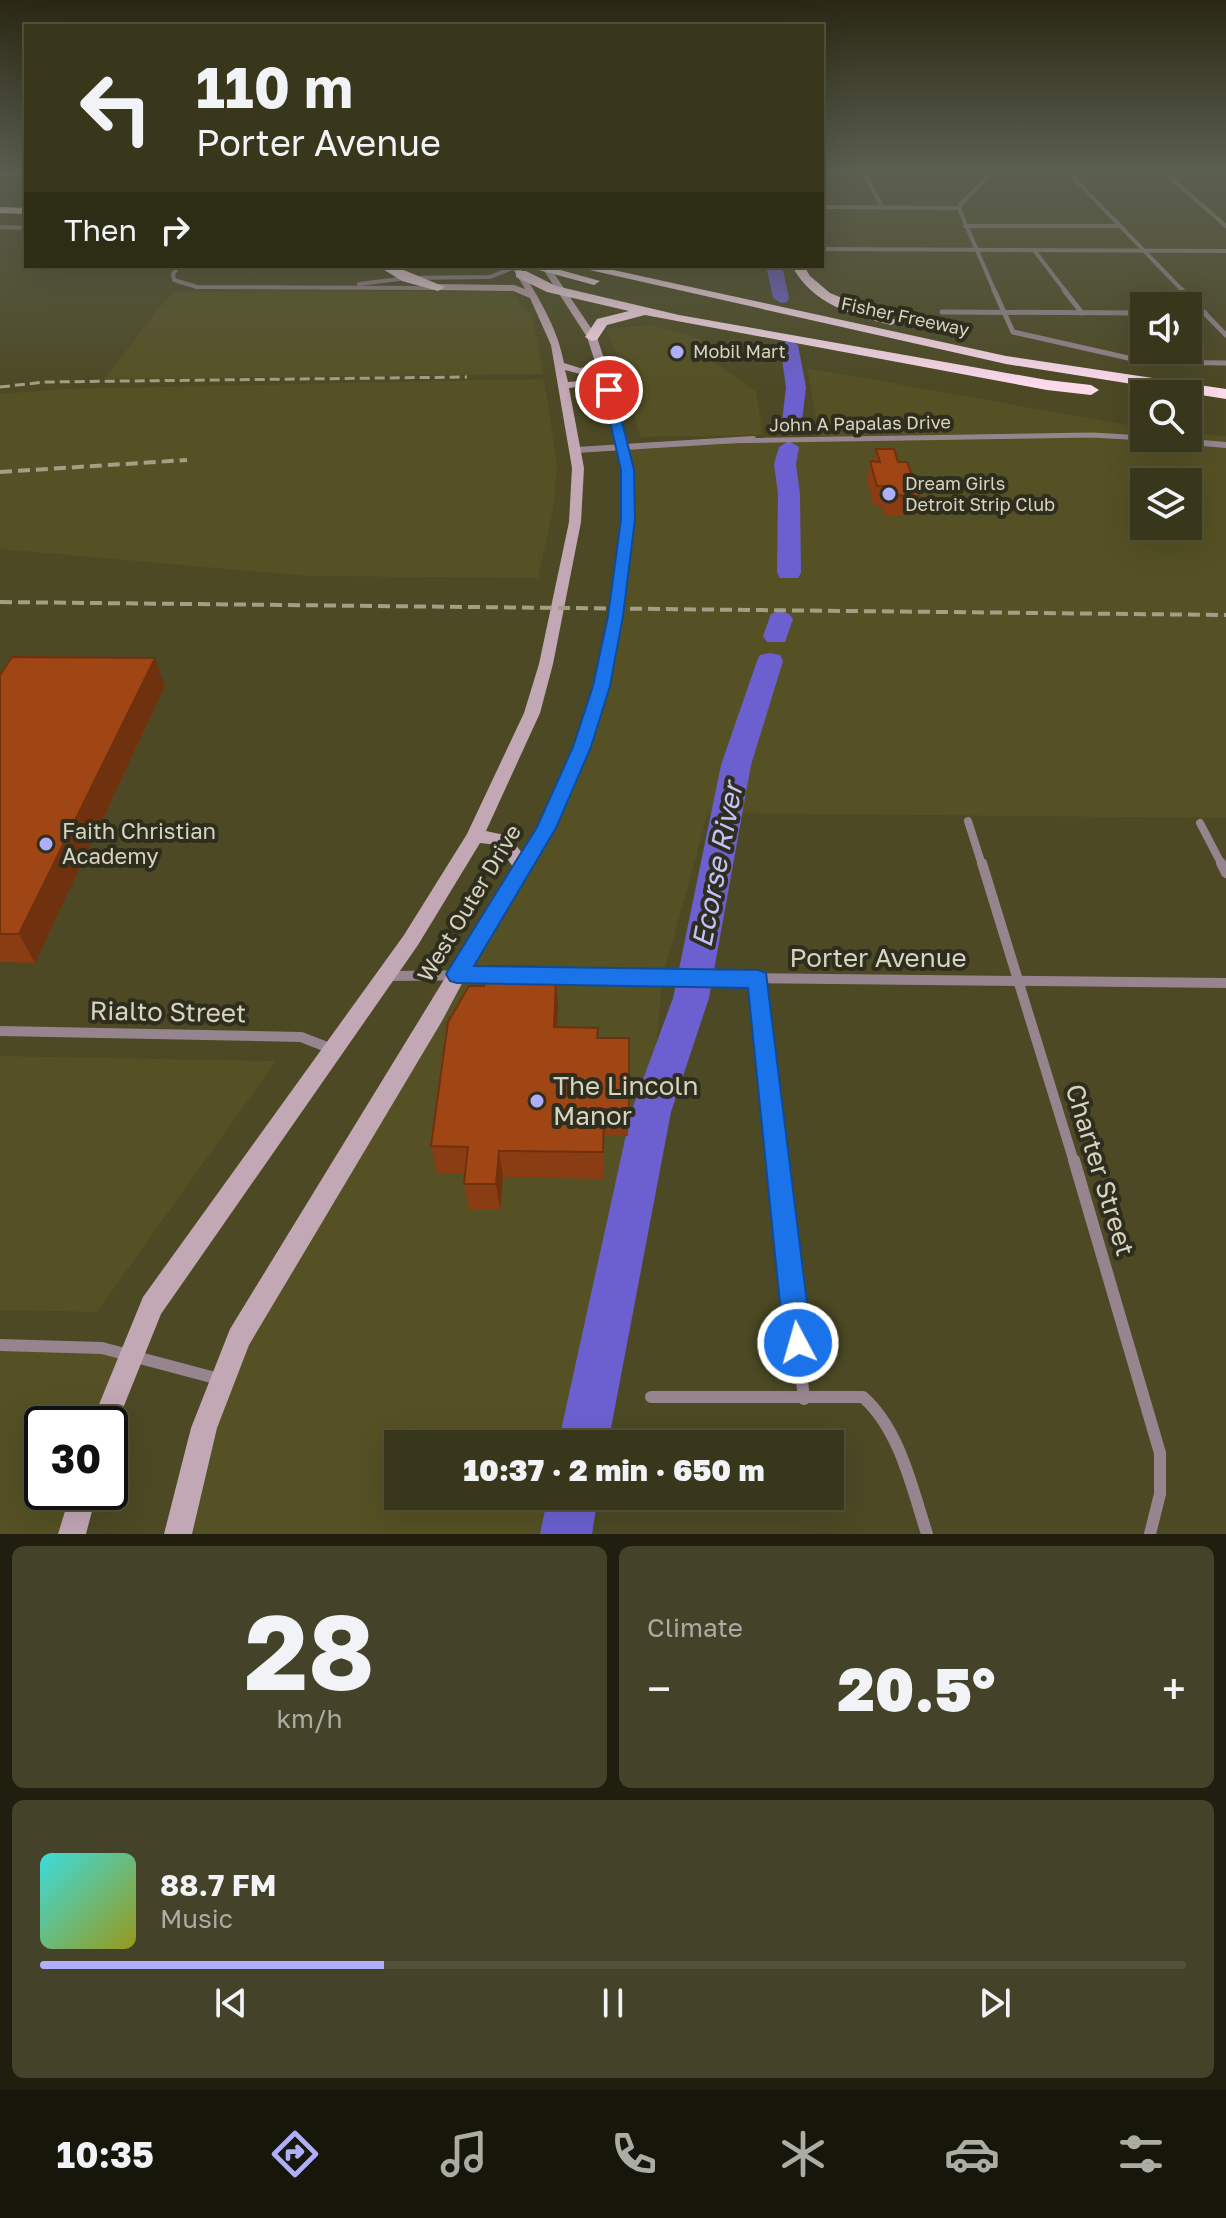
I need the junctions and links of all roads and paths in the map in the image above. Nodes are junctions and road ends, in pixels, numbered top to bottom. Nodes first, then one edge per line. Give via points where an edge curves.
1 (972, 244) edge
2 (1139, 244) edge
3 (824, 249) edge
4 (974, 249) junction
5 (1034, 250) junction
6 (1145, 250) junction
7 (1226, 251) edge
8 (178, 268) edge
9 (388, 268) edge
10 (520, 268) edge
11 (546, 268) edge
12 (799, 268) edge
13 (579, 272) edge
14 (407, 278) junction
15 (438, 287) junction
16 (323, 289) junction
17 (564, 292) junction
18 (535, 297) junction
19 (652, 312) junction
20 (942, 312) dead end
21 (1004, 313) junction
22 (1082, 313) junction
23 (1130, 313) edge
24 (1205, 313) joint
25 (1226, 335) edge
26 (592, 337) junction
27 (1226, 363) edge
28 (561, 365) junction
29 (602, 367) junction
30 (564, 386) junction
31 (609, 390) junction
32 (1107, 391) junction
33 (1226, 391) edge
34 (1130, 395) edge
35 (1202, 406) edge
36 (1226, 409) edge
37 (1130, 437) edge
38 (1202, 443) edge
39 (622, 445) junction
40 (1226, 445) edge
41 (576, 450) junction
42 (968, 821) dead end
43 (1200, 823) dead end
44 (475, 836) junction
45 (521, 865) junction
46 (1226, 873) edge
47 (457, 974) junction
48 (504, 975) edge
49 (386, 976) junction
50 (533, 976) edge
51 (758, 979) junction
52 (1020, 981) junction
53 (1226, 983) edge
54 (0, 1031) edge
55 (332, 1049) junction
56 (0, 1345) edge
57 (131, 1355) junction
58 (221, 1380) junction
59 (651, 1397) dead end
60 (804, 1399) junction
61 (111, 1406) edge
62 (79, 1510) edge
63 (72, 1534) edge
64 (178, 1534) edge
65 (927, 1534) edge
66 (1150, 1534) edge

1 - 4 street
2 - 6 street
3 - 4 street
4 - 5 street
4 - 21 street
5 - 6 street
5 - 22 street
6 - 7 street
6 - 24 street
8 - 16 street via 174,280 191,287
9 - 14 highway
10 - 13 highway, Fisher Freeway
10 - 14 street via 490,277
10 - 17 highway via 541,285
10 - 18 main road, West Outer Drive
11 - 17 main road, West Outer Drive
12 - 33 highway via 807,282 837,302 923,330 1064,363
13 - 32 highway, Fisher Freeway via 917,353
13 - 33 highway, Fisher Freeway via 1006,360
14 - 15 highway
14 - 16 street
15 - 16 street
15 - 18 main road via 517,289
17 - 19 highway
17 - 26 main road, West Outer Drive
18 - 28 main road, West Outer Drive
19 - 26 highway via 609,318
19 - 32 highway via 1047,385
20 - 21 street
21 - 22 street
21 - 27 street via 1015,333 1146,362
22 - 23 street
24 - 25 street
26 - 29 main road, West Outer Drive
28 - 29 main road via 580,371
28 - 30 main road, West Outer Drive
29 - 31 main road, West Outer Drive
30 - 31 main road via 589,383
30 - 41 main road, West Outer Drive
31 - 39 main road, West Outer Drive
32 - 34 highway, Fisher Freeway
35 - 36 highway
37 - 39 street, John A Papalas Drive
38 - 40 street, John A Papalas Drive
39 - 41 street, John A Papalas Drive
39 - 45 main road, West Outer Drive via 628,519 602,686 569,780
41 - 44 main road, West Outer Drive via 575,522 546,664 532,713
42 - 52 street, Charter Street
43 - 46 street
44 - 45 main road via 503,840
44 - 49 main road, West Outer Drive
45 - 47 main road, West Outer Drive
47 - 48 street
47 - 49 street
47 - 58 main road, West Outer Drive via 239,1338
49 - 55 main road, West Outer Drive
50 - 51 street, Porter Avenue
51 - 52 street, Porter Avenue
51 - 60 street
52 - 53 street, Porter Avenue
52 - 66 street, Charter Street via 1160,1453 1159,1511
54 - 55 street, Rialto Street via 301,1037
55 - 57 main road, West Outer Drive via 152,1306
56 - 57 street via 102,1348
57 - 58 street
57 - 61 main road, West Outer Drive
58 - 64 main road, West Outer Drive
59 - 60 street
60 - 65 street via 863,1397 873,1403 887,1425
62 - 63 main road

